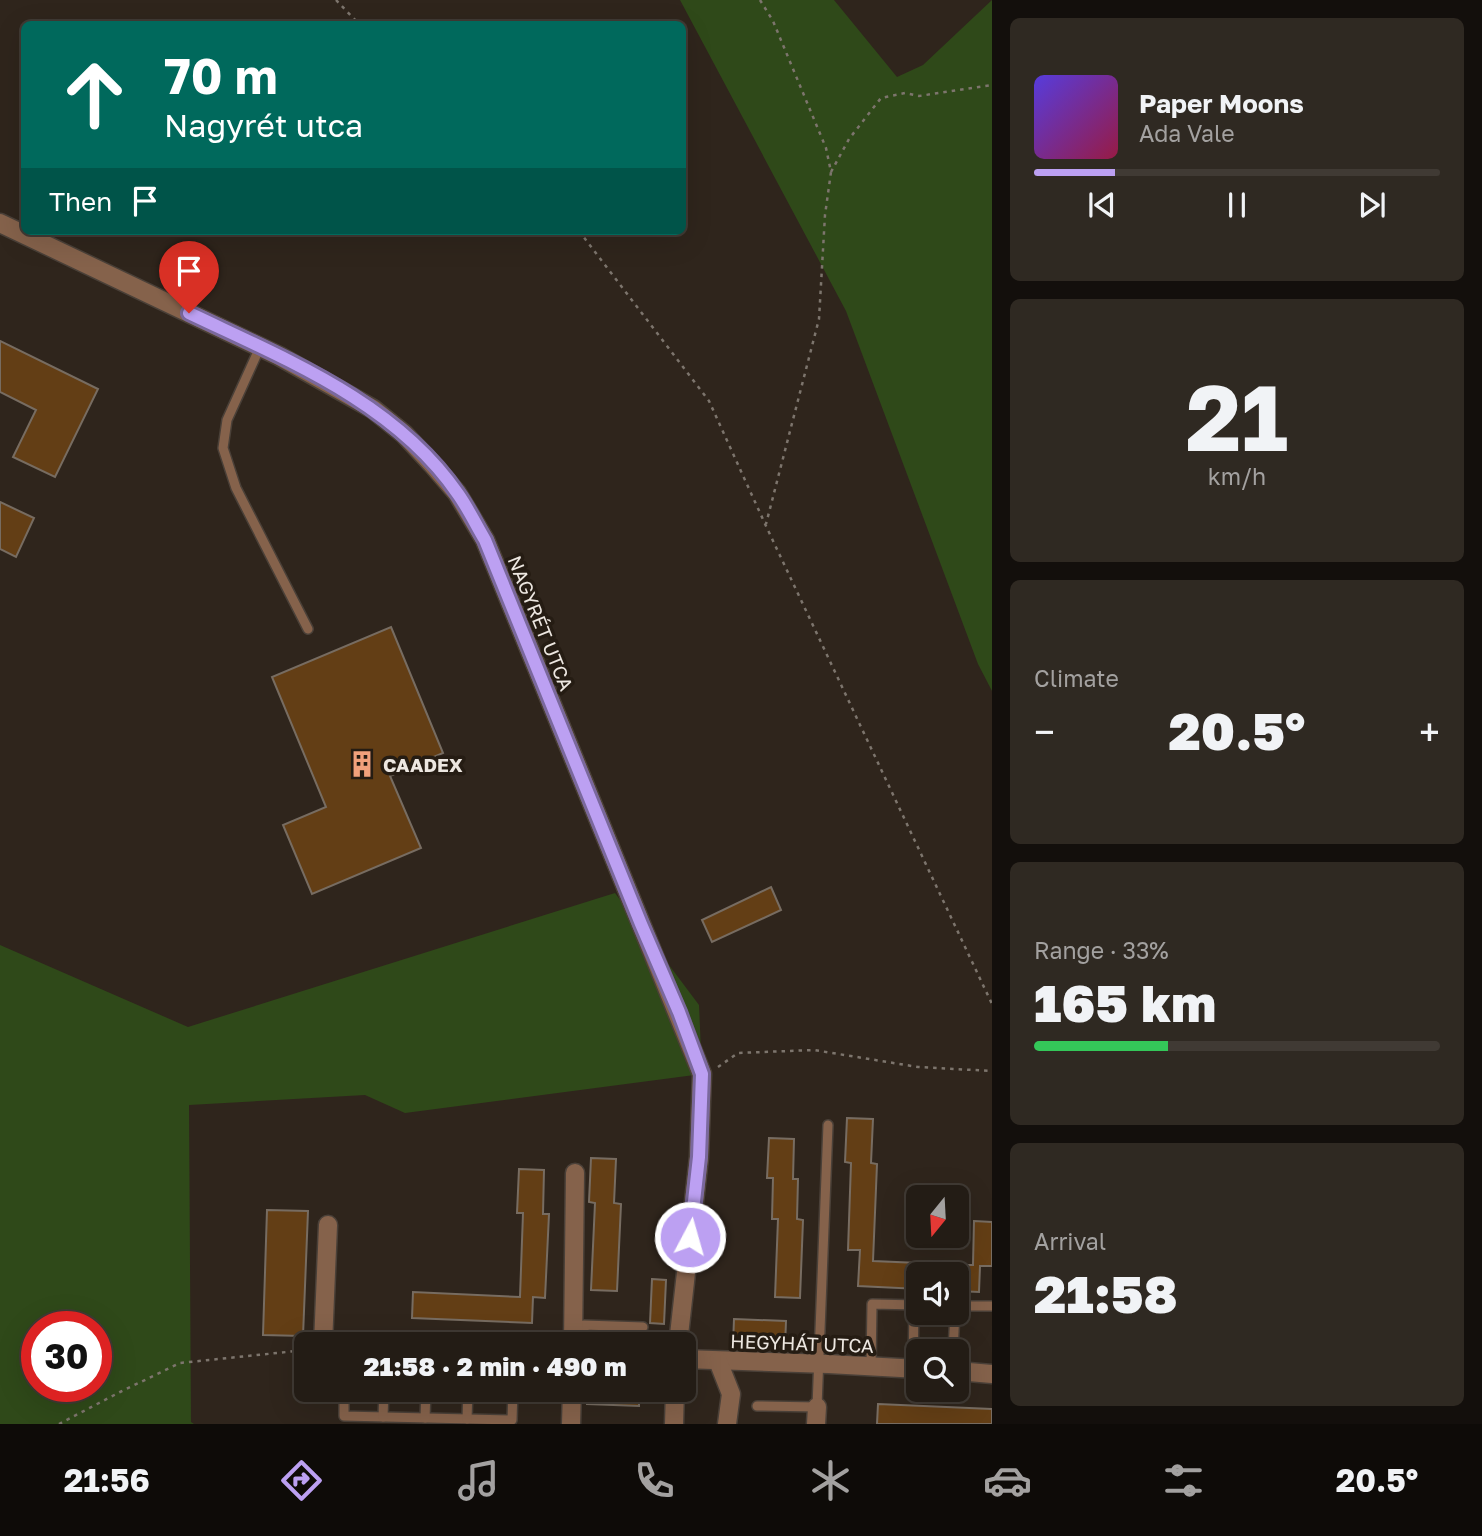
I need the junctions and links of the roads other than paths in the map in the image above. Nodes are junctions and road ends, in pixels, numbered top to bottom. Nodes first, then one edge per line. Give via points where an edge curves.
1 (0, 223) edge
2 (21, 233) edge
3 (25, 235) edge
4 (260, 347) junction
5 (308, 629) dead end
6 (828, 1125) dead end
7 (575, 1173) dead end
8 (328, 1225) dead end
9 (906, 1305) edge
10 (969, 1306) edge
11 (992, 1306) edge
12 (643, 1327) dead end
13 (324, 1332) edge
14 (573, 1332) edge
15 (584, 1332) edge
16 (679, 1332) edge
17 (696, 1360) edge
18 (719, 1361) junction
19 (818, 1363) junction
20 (871, 1366) junction
21 (906, 1368) edge
22 (969, 1372) edge
23 (992, 1374) edge
24 (344, 1402) edge
25 (384, 1402) edge
26 (426, 1402) edge
27 (468, 1402) edge
28 (513, 1402) edge
29 (572, 1402) edge
30 (675, 1402) edge
31 (757, 1405) dead end
32 (817, 1415) edge
33 (383, 1417) junction
34 (425, 1418) junction
35 (467, 1419) junction
36 (571, 1424) edge
37 (674, 1424) edge
38 (727, 1424) edge

1 - 2 street, NAGYRÉT UTCA
3 - 4 street, NAGYRÉT UTCA
4 - 5 lane via 227,420 223,449 236,488
4 - 16 street, NAGYRÉT UTCA via 373,409 404,435 457,493 485,540 702,1074 699,1157
6 - 19 lane
7 - 14 street
8 - 13 street
9 - 20 lane via 872,1304
10 - 11 lane
12 - 15 lane via 584,1325
17 - 18 street, HEGYHÁT UTCA
18 - 19 street, HEGYHÁT UTCA
18 - 38 street via 731,1394
19 - 20 street, HEGYHÁT UTCA
19 - 32 lane
20 - 21 street, HEGYHÁT UTCA
22 - 23 street
24 - 33 lane via 344,1416
25 - 33 lane
26 - 34 lane
27 - 35 lane
28 - 35 lane via 512,1420
29 - 36 street
30 - 37 street
31 - 32 lane
33 - 34 lane
34 - 35 lane

